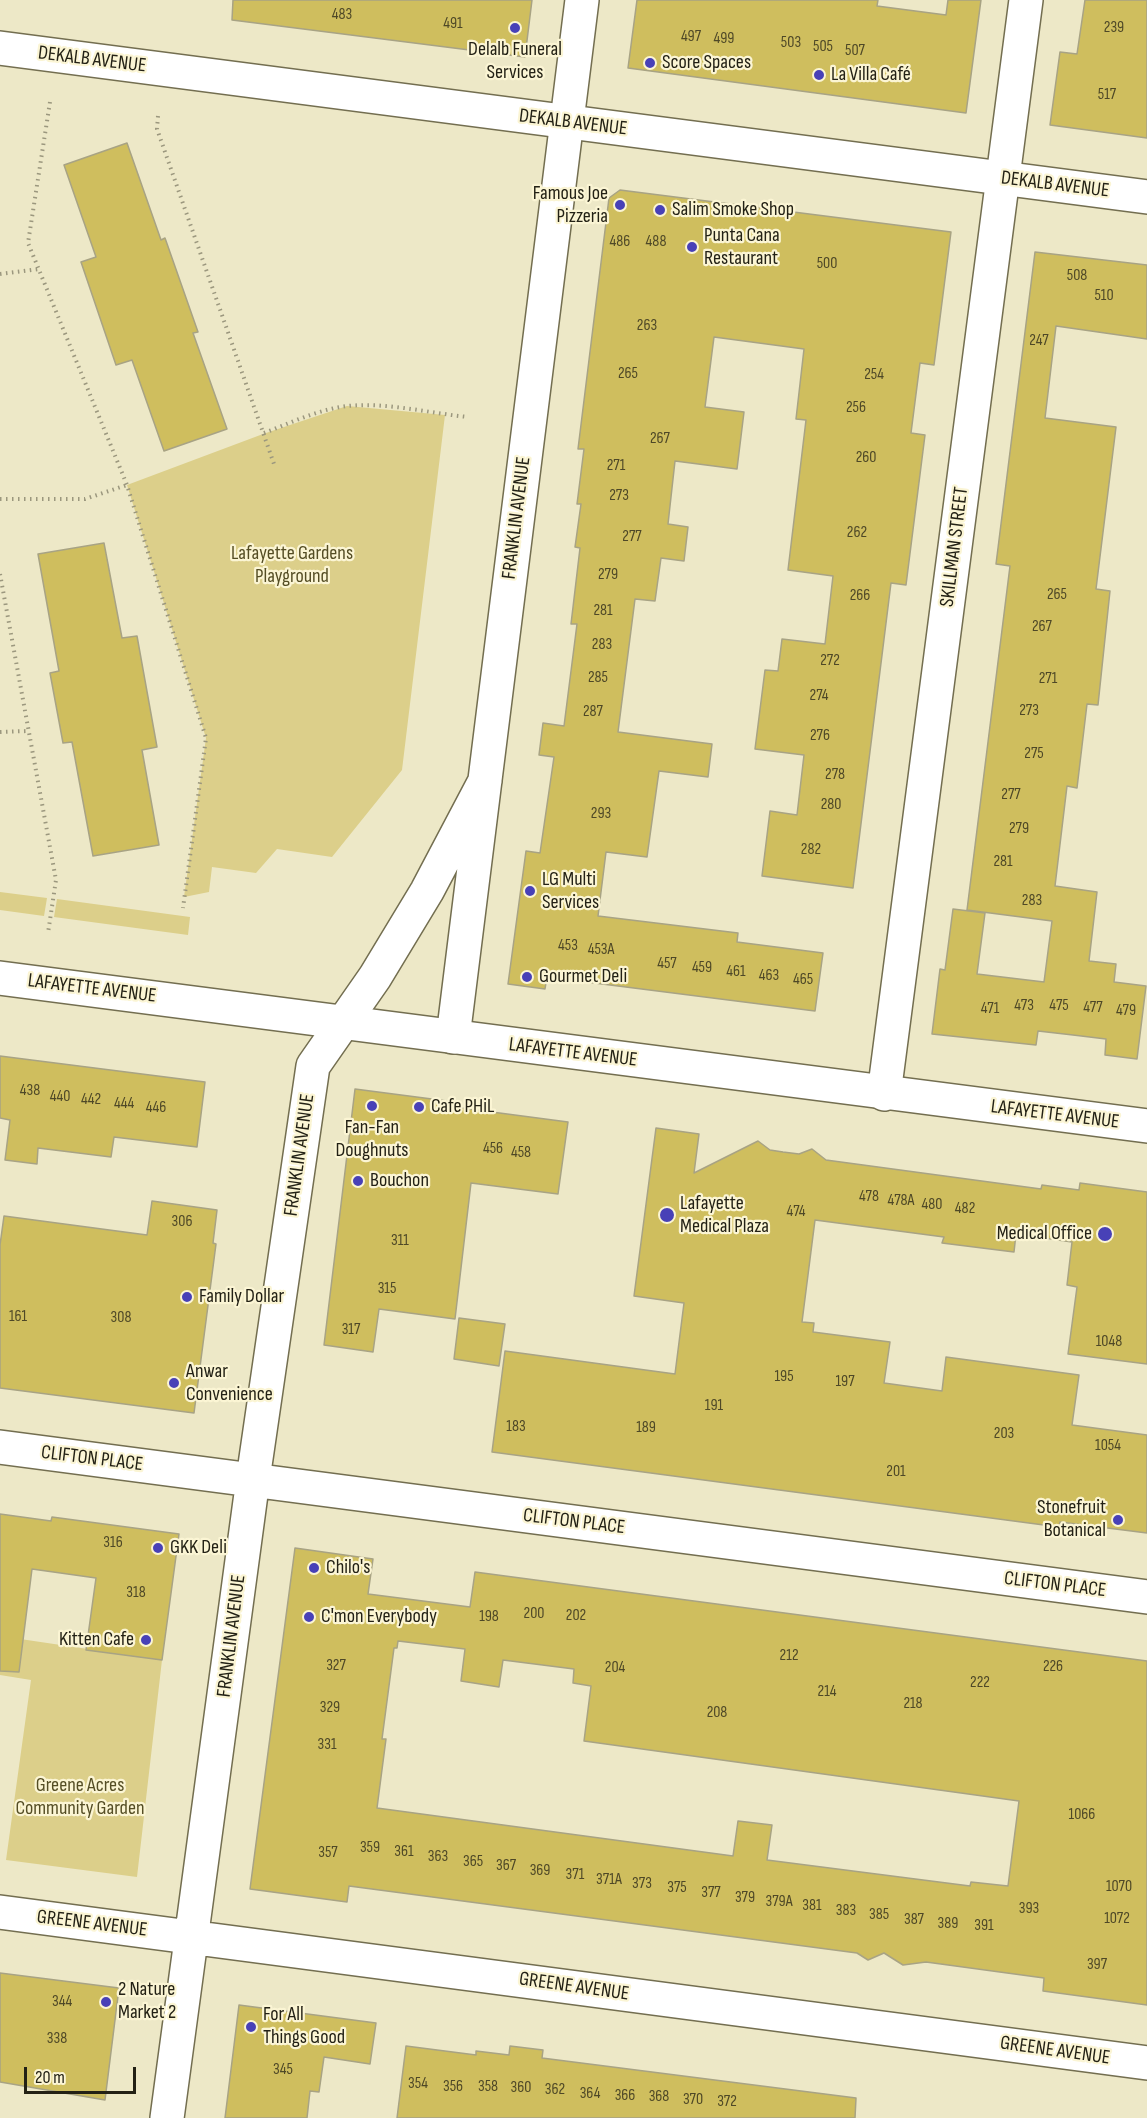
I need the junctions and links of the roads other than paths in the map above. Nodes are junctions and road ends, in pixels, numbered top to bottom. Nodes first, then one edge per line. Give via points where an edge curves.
1 (582, 0) edge
2 (1026, 0) edge
3 (0, 48) edge
4 (566, 122) junction
5 (1003, 179) junction
6 (1147, 197) edge
7 (485, 781) junction
8 (0, 978) edge
9 (344, 1021) junction
10 (453, 1037) junction
11 (884, 1094) junction
12 (1147, 1126) edge
13 (0, 1447) edge
14 (253, 1479) junction
15 (1147, 1597) edge
16 (0, 1912) edge
17 (193, 1937) junction
18 (1147, 2064) edge
19 (167, 2118) edge

1 - 4 street, FRANKLIN AVENUE
2 - 5 street, SKILLMAN STREET
3 - 4 street, DEKALB AVENUE
4 - 5 street, DEKALB AVENUE
4 - 7 street, FRANKLIN AVENUE
5 - 6 street, DEKALB AVENUE
5 - 11 street, SKILLMAN STREET
7 - 9 street, FRANKLIN AVENUE via 427,891
7 - 10 street, FRANKLIN AVENUE
8 - 9 street, LAFAYETTE AVENUE
9 - 10 street, LAFAYETTE AVENUE
9 - 14 street, FRANKLIN AVENUE via 314,1066
10 - 11 street, LAFAYETTE AVENUE
11 - 12 street, LAFAYETTE AVENUE
13 - 14 street, CLIFTON PLACE
14 - 15 street, CLIFTON PLACE
14 - 17 street, FRANKLIN AVENUE
16 - 17 street, GREENE AVENUE
17 - 18 street, GREENE AVENUE
17 - 19 street, FRANKLIN AVENUE

